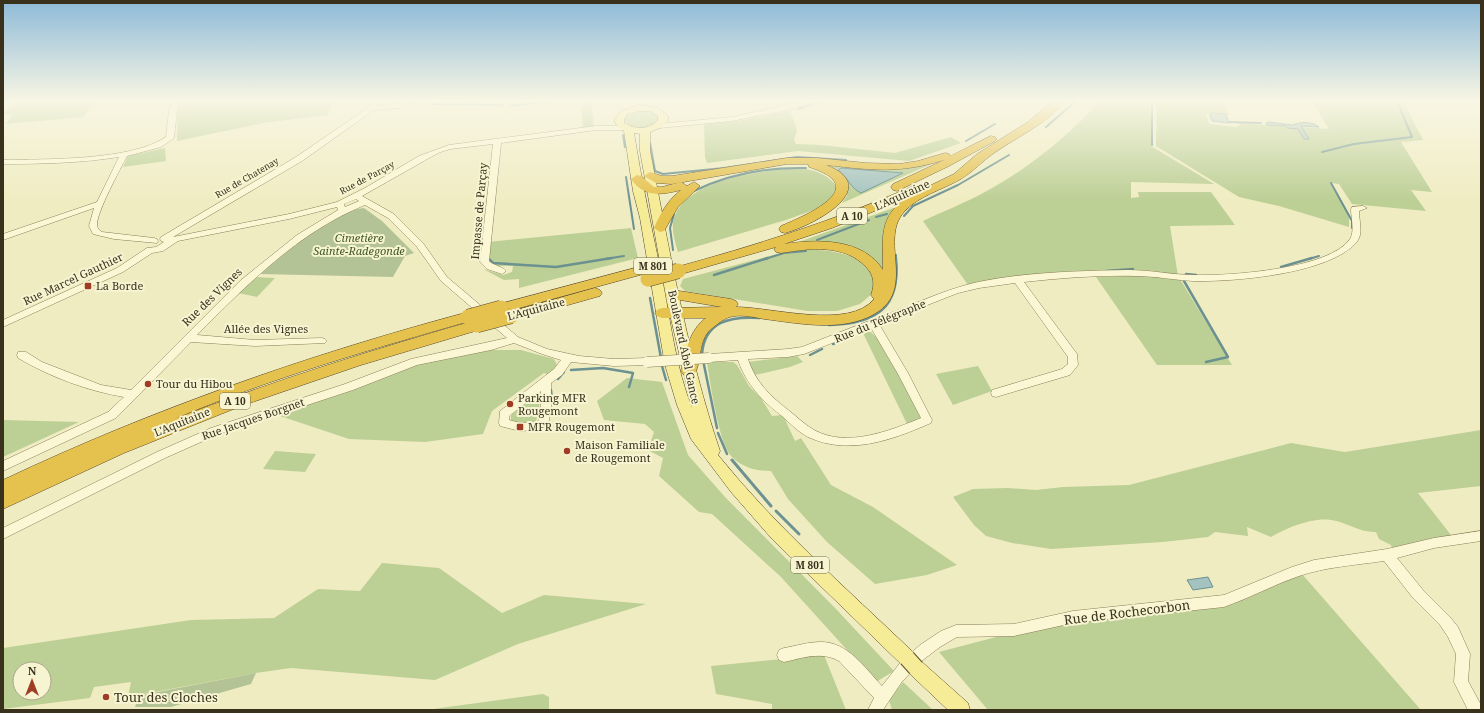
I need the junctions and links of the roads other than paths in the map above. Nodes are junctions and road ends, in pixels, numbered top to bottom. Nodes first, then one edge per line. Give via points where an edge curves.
1 (170, 134) edge
2 (332, 134) edge
3 (548, 134) edge
4 (626, 134) edge
5 (645, 134) edge
6 (996, 134) edge
7 (997, 134) edge
8 (1016, 134) edge
9 (497, 141) junction
10 (989, 151) junction
11 (124, 154) junction
12 (3, 162) edge
13 (650, 176) junction
14 (637, 179) junction
15 (704, 180) junction
16 (653, 191) junction
17 (356, 196) junction
18 (364, 202) junction
19 (100, 203) junction
20 (341, 207) junction
21 (1363, 208) dead end
22 (660, 228) junction
23 (785, 229) junction
24 (3, 237) edge
25 (154, 241) junction
26 (166, 241) junction
27 (150, 250) junction
28 (707, 263) junction
29 (677, 266) junction
30 (502, 271) dead end
31 (1018, 281) junction
32 (675, 306) junction
33 (732, 312) junction
34 (662, 313) junction
35 (472, 321) junction
36 (873, 323) junction
37 (3, 324) edge
38 (187, 338) junction
39 (515, 339) junction
40 (322, 341) dead end
41 (22, 355) dead end
42 (742, 356) junction
43 (569, 357) junction
44 (689, 371) junction
45 (546, 382) junction
46 (996, 393) dead end
47 (133, 394) junction
48 (3, 466) edge
49 (719, 467) junction
50 (3, 488) edge
51 (3, 502) edge
52 (3, 534) edge
53 (1481, 536) edge
54 (1389, 555) junction
55 (784, 655) dead end
56 (936, 686) junction
57 (883, 697) junction
58 (874, 710) edge
59 (952, 710) edge
60 (961, 710) edge
61 (1476, 710) edge

1 - 11 street via 165,143
2 - 26 street, Rue de Chatenay via 299,159
3 - 9 street, Rue de Parçay
4 - 14 main road, Boulevard Abel Gance / M 801
5 - 13 main road, Boulevard Abel Gance / M 801
6 - 13 highway via 940,158 907,166 800,160 672,180 660,180
7 - 23 highway, L'Aquitaine / A 10 via 908,182 844,209
8 - 10 highway, L'Aquitaine / A 10
9 - 17 street, Rue de Parçay via 457,145 439,150
9 - 30 street, Impasse de Parçay via 484,262
10 - 28 highway, L'Aquitaine / A 10 via 937,180 875,207 804,233
10 - 33 highway via 959,175 904,205 894,216 889,238 888,287 874,308 851,317 832,320
11 - 12 street
11 - 19 street
13 - 16 main road, Boulevard Abel Gance / M 801
14 - 16 highway via 644,188
14 - 34 main road, Boulevard Abel Gance / M 801
15 - 16 highway
15 - 22 highway via 675,200
15 - 23 highway via 796,163 819,167 839,179 843,191 839,200
16 - 22 main road, Boulevard Abel Gance / M 801
17 - 18 street, Rue du Télégraphe
17 - 20 street, Rue de Parçay
18 - 20 street, Rue des Vignes
18 - 39 street, Rue du Télégraphe via 391,216 420,245 448,282
19 - 24 street
19 - 25 street via 93,222 97,232
20 - 26 street, Rue de Parçay
20 - 38 street, Rue des Vignes via 274,256
21 - 31 street, Rue du Télégraphe via 1355,209 1357,228 1353,241 1347,248 1330,258 1283,270 1205,278 1127,272
22 - 32 main road, Boulevard Abel Gance / M 801
23 - 29 highway, L'Aquitaine / A 10
25 - 26 street
25 - 27 street via 147,248
26 - 27 street, Rue Marcel Gauthier via 161,249
27 - 37 street, Rue Marcel Gauthier via 120,270
28 - 29 highway, L'Aquitaine / A 10
28 - 32 highway via 788,247 823,246 844,250 864,259 874,267 881,281 880,291 869,305 841,314 812,315 720,303
29 - 35 highway, L'Aquitaine / A 10, bridge
31 - 36 street, Rue du Télégraphe via 962,289
31 - 46 street via 1073,357 1074,365 1066,372
32 - 33 highway
32 - 34 highway
32 - 44 main road, Boulevard Abel Gance / M 801
33 - 44 highway via 714,319 702,328
34 - 49 main road, Boulevard Abel Gance / M 801 via 672,365 684,405 698,439
35 - 50 highway, L'Aquitaine / A 10 via 347,352 229,391 114,437
35 - 51 highway, L'Aquitaine / A 10 via 212,410 110,452
36 - 42 street, Rue du Télégraphe via 804,350
36 - 42 street via 927,420 900,431 861,441 838,441 810,433 775,406 755,386
38 - 40 street, Allée des Vignes via 255,344
38 - 47 street, Rue des Vignes
39 - 43 street, Rue du Télégraphe
39 - 52 street, Rue Jacques Borgnet via 415,362 349,387 215,431 162,454
41 - 47 street via 38,365 100,389
42 - 43 street, Rue du Télégraphe, bridge via 614,363
43 - 45 street via 558,372
44 - 49 main road, Boulevard Abel Gance / M 801 via 700,415
45 - 45 street via 543,426 520,427 504,423 504,414
47 - 48 street, Rue des Vignes via 112,415
49 - 56 main road, Boulevard Abel Gance / M 801 via 778,534
53 - 54 street, Rue de Rochecorbon via 1434,543
54 - 57 street, Rue de Rochecorbon via 1296,571 1224,601 1073,617 1007,631 956,631 931,645 894,680
54 - 61 street via 1418,594 1454,632 1463,654 1461,682
55 - 57 street via 822,648 837,652 844,656
56 - 59 main road, Boulevard Abel Gance / M 801
56 - 60 main road, Boulevard Abel Gance / M 801
57 - 58 street, Rue de Rochecorbon

